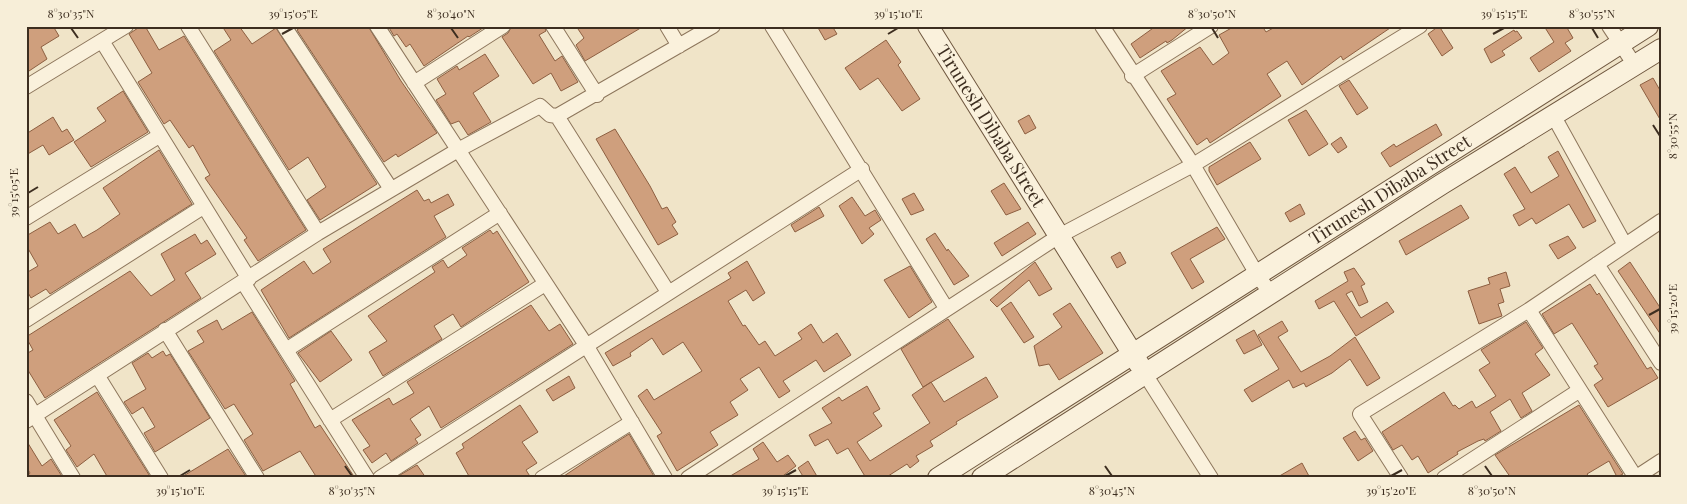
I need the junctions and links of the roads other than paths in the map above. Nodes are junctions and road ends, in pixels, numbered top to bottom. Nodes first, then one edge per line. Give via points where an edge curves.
1 (126, 26) edge
2 (188, 26) edge
3 (284, 26) edge
4 (377, 26) edge
5 (503, 26) edge
6 (553, 26) edge
7 (667, 26) edge
8 (713, 26) edge
9 (772, 26) edge
10 (928, 26) edge
11 (1102, 26) edge
12 (1210, 26) edge
13 (1420, 26) edge
14 (1610, 26) edge
15 (1648, 26) edge
16 (102, 40) junction
17 (1621, 44) junction
18 (679, 46) junction
19 (1661, 49) edge
20 (1634, 64) junction
21 (1132, 76) junction
22 (414, 83) junction
23 (26, 87) edge
24 (597, 96) junction
25 (1553, 115) junction
26 (557, 116) junction
27 (159, 136) junction
28 (458, 150) junction
29 (1193, 165) junction
30 (862, 169) junction
31 (391, 189) junction
32 (203, 207) junction
33 (500, 214) junction
34 (26, 218) edge
35 (1661, 221) edge
36 (318, 233) junction
37 (1059, 236) junction
38 (1625, 245) junction
39 (1597, 264) junction
40 (1258, 276) junction
41 (246, 280) junction
42 (545, 284) junction
43 (668, 292) junction
44 (1272, 295) junction
45 (946, 308) junction
46 (1529, 310) junction
47 (26, 320) edge
48 (165, 330) junction
49 (586, 346) junction
50 (286, 350) junction
51 (1132, 353) junction
52 (1661, 363) edge
53 (1145, 374) junction
54 (97, 375) junction
55 (1580, 390) junction
56 (26, 401) edge
57 (30, 418) edge
58 (330, 420) junction
59 (632, 422) junction
60 (1661, 461) edge
61 (73, 478) edge
62 (161, 478) edge
63 (257, 478) edge
64 (367, 478) edge
65 (380, 478) edge
66 (542, 478) edge
67 (665, 478) edge
68 (688, 478) edge
69 (938, 478) edge
70 (982, 478) edge
71 (1211, 478) edge
72 (1401, 478) edge
73 (1444, 478) edge
74 (1635, 478) edge

1 - 16 street
2 - 36 street
3 - 31 street
4 - 22 street
5 - 22 street
6 - 24 street
7 - 18 street
8 - 18 street
9 - 30 street
10 - 37 main road, Tirunesh Dibaba Street
11 - 21 street
12 - 21 street
13 - 29 street
14 - 17 street
15 - 17 main road, Tirunesh Dibaba Street
16 - 23 street
16 - 27 street
17 - 20 street
17 - 40 main road, Tirunesh Dibaba Street
18 - 24 street
19 - 20 main road, Tirunesh Dibaba Street
20 - 25 main road, Tirunesh Dibaba Street
21 - 29 street
22 - 28 street
24 - 26 street
25 - 38 street
25 - 44 main road, Tirunesh Dibaba Street
26 - 28 street via 550,115 540,106
26 - 43 street
27 - 32 street
27 - 34 street
28 - 31 street
28 - 33 street
29 - 37 street
29 - 40 street
30 - 43 street
30 - 45 street
31 - 36 street
32 - 41 street
32 - 47 street
33 - 42 street
33 - 50 street
35 - 38 street
36 - 41 street
37 - 45 street
37 - 51 main road, Tirunesh Dibaba Street
38 - 39 street
39 - 46 street
39 - 52 street
40 - 44 street
40 - 51 main road, Tirunesh Dibaba Street
41 - 48 street
41 - 50 street
42 - 49 street
42 - 58 street
43 - 49 street
44 - 53 main road, Tirunesh Dibaba Street
45 - 68 street
46 - 55 street
46 - 72 street via 1360,414
48 - 54 street
48 - 63 street
49 - 59 street
49 - 65 street
50 - 58 street
51 - 53 main road, Tirunesh Dibaba Street
51 - 69 main road, Tirunesh Dibaba Street
53 - 70 main road, Tirunesh Dibaba Street
53 - 71 street
54 - 57 street
54 - 62 street
55 - 73 street
55 - 74 street
56 - 57 street
57 - 61 street
58 - 64 street
59 - 66 street
59 - 67 street
60 - 74 street

